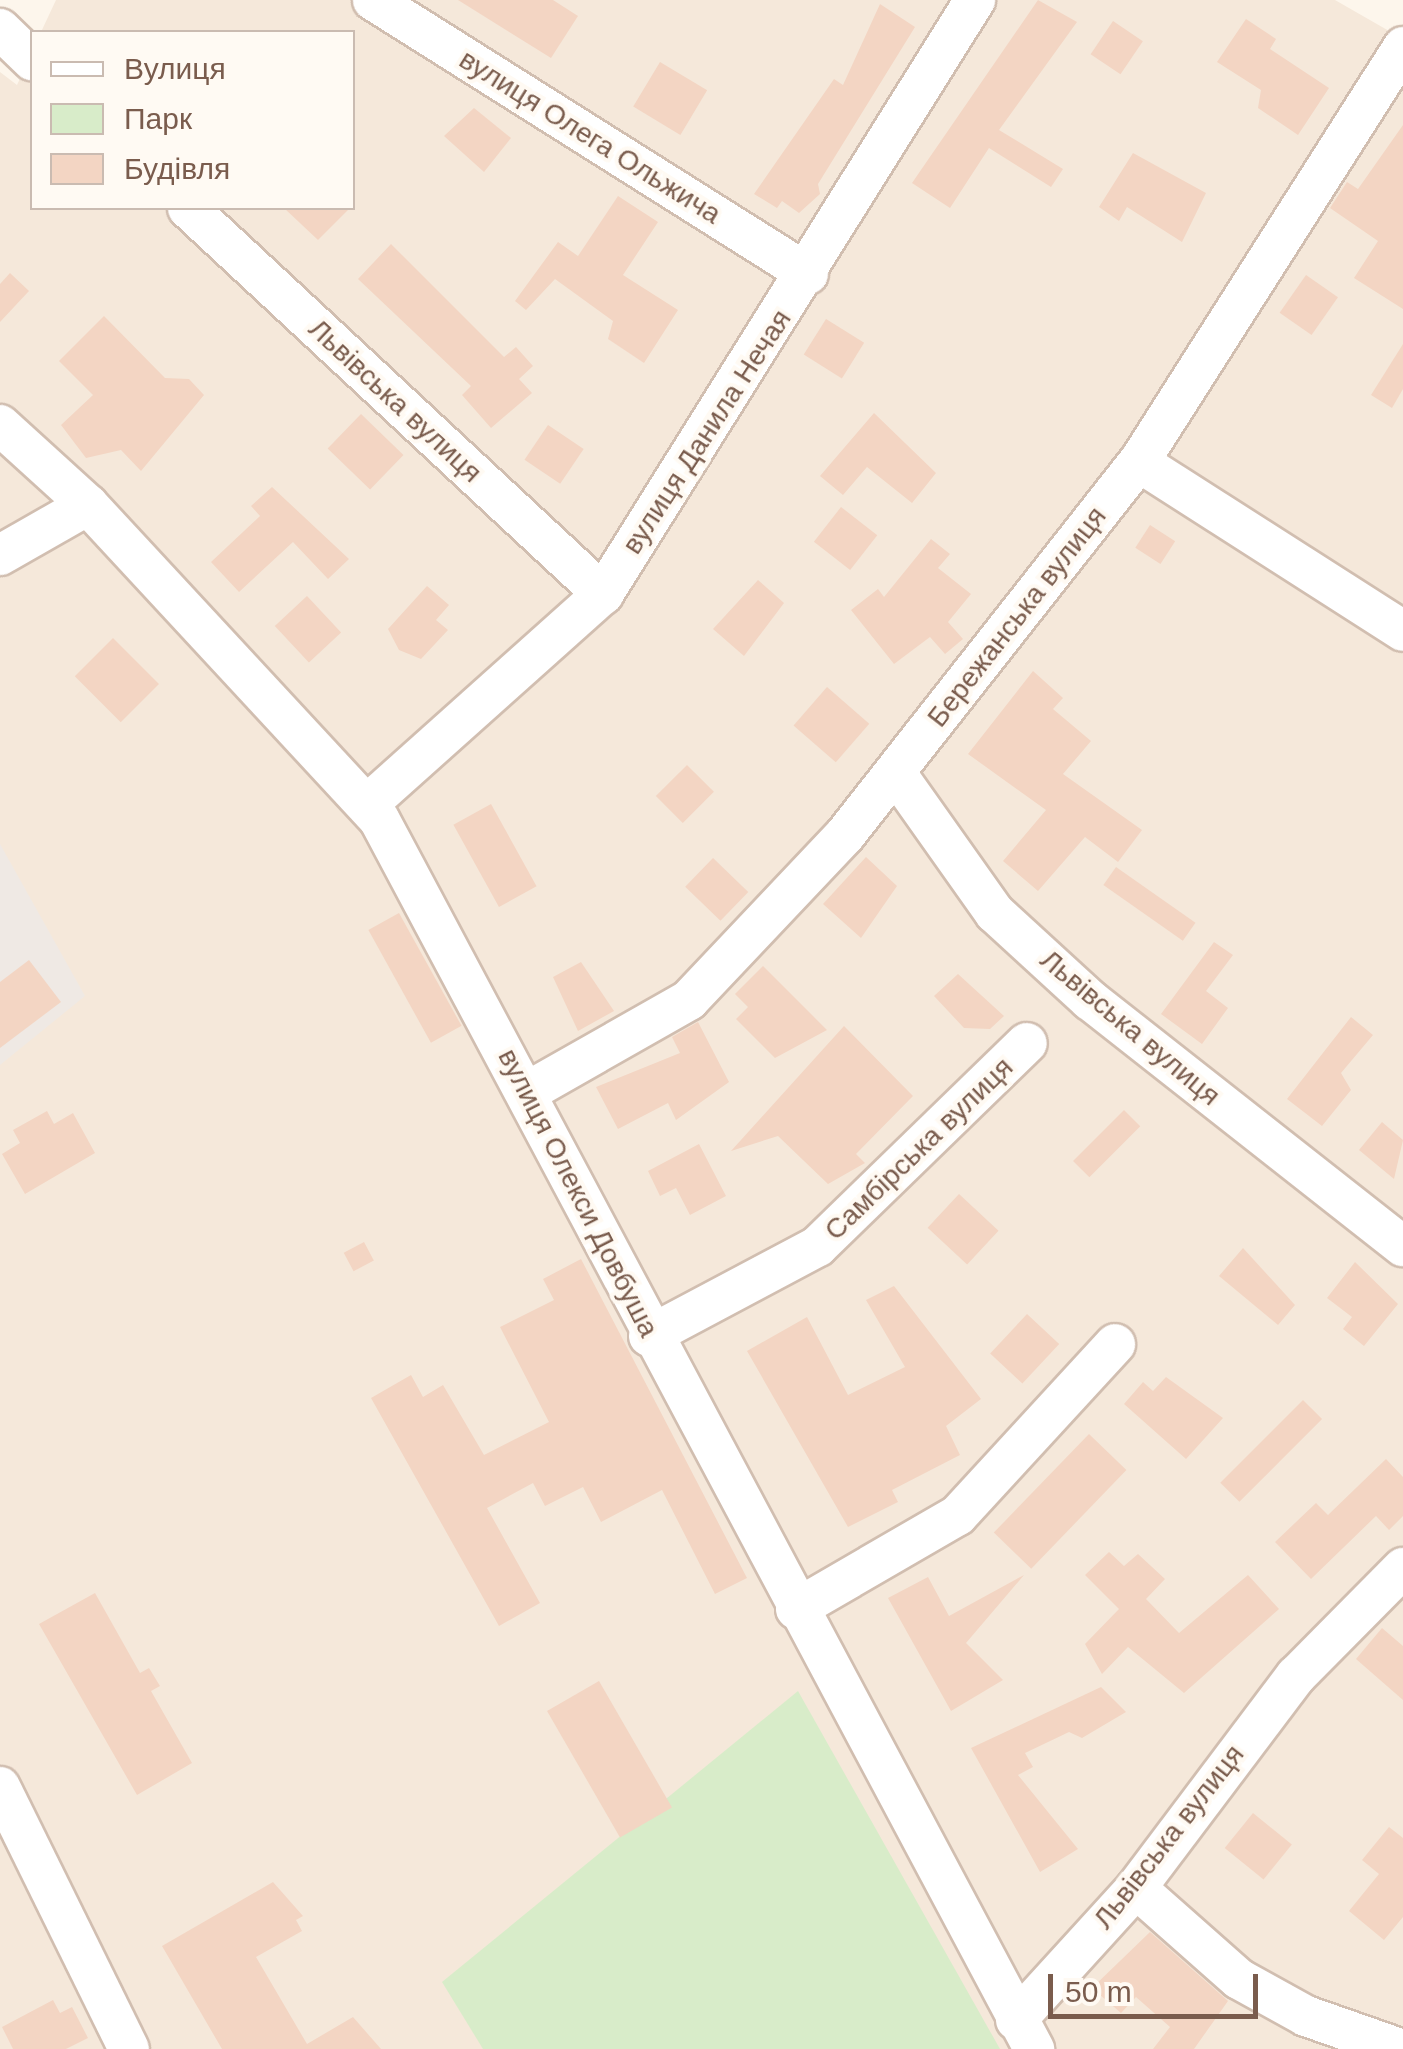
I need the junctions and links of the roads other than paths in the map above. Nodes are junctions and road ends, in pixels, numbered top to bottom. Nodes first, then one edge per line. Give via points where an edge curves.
1 (373, 0) edge
2 (975, 0) edge
3 (0, 29) edge
4 (1403, 47) edge
5 (30, 58) edge
6 (190, 210) edge
7 (808, 274) junction
8 (0, 425) edge
9 (1139, 462) junction
10 (88, 505) junction
11 (0, 554) edge
12 (604, 594) junction
13 (1403, 631) edge
14 (895, 772) junction
15 (368, 804) junction
16 (1027, 1043) dead end
17 (529, 1091) junction
18 (1403, 1246) edge
19 (649, 1336) junction
20 (1115, 1344) dead end
21 (1403, 1568) edge
22 (796, 1609) junction
23 (0, 1787) edge
24 (1136, 1888) junction
25 (1025, 2034) edge
26 (128, 2049) edge
27 (1400, 2049) edge

1 - 7 street, вулиця Олега Ольжича
2 - 7 street, вулиця Данила Нечая
3 - 5 street
4 - 9 street, Бережанська вулиця
6 - 12 street, Львівська вулиця
7 - 12 street, вулиця Данила Нечая
8 - 10 street, вулиця Олекси Довбуша
9 - 13 street
9 - 14 street, Бережанська вулиця
10 - 11 street
10 - 15 street, вулиця Олекси Довбуша
12 - 15 street, вулиця Данила Нечая
14 - 17 street, Бережанська вулиця via 723,970
14 - 18 street, Львівська вулиця via 994,912 1090,1000
15 - 17 street, вулиця Олекси Довбуша
16 - 19 street, Самбірська вулиця via 830,1237
17 - 19 street, вулиця Олекси Довбуша
19 - 22 street, вулиця Олекси Довбуша
20 - 22 street via 958,1515
21 - 24 street, Львівська вулиця via 1296,1676
22 - 25 street, вулиця Олекси Довбуша
23 - 26 street
24 - 25 street, Львівська вулиця
24 - 27 street via 1239,1980 1306,2016

